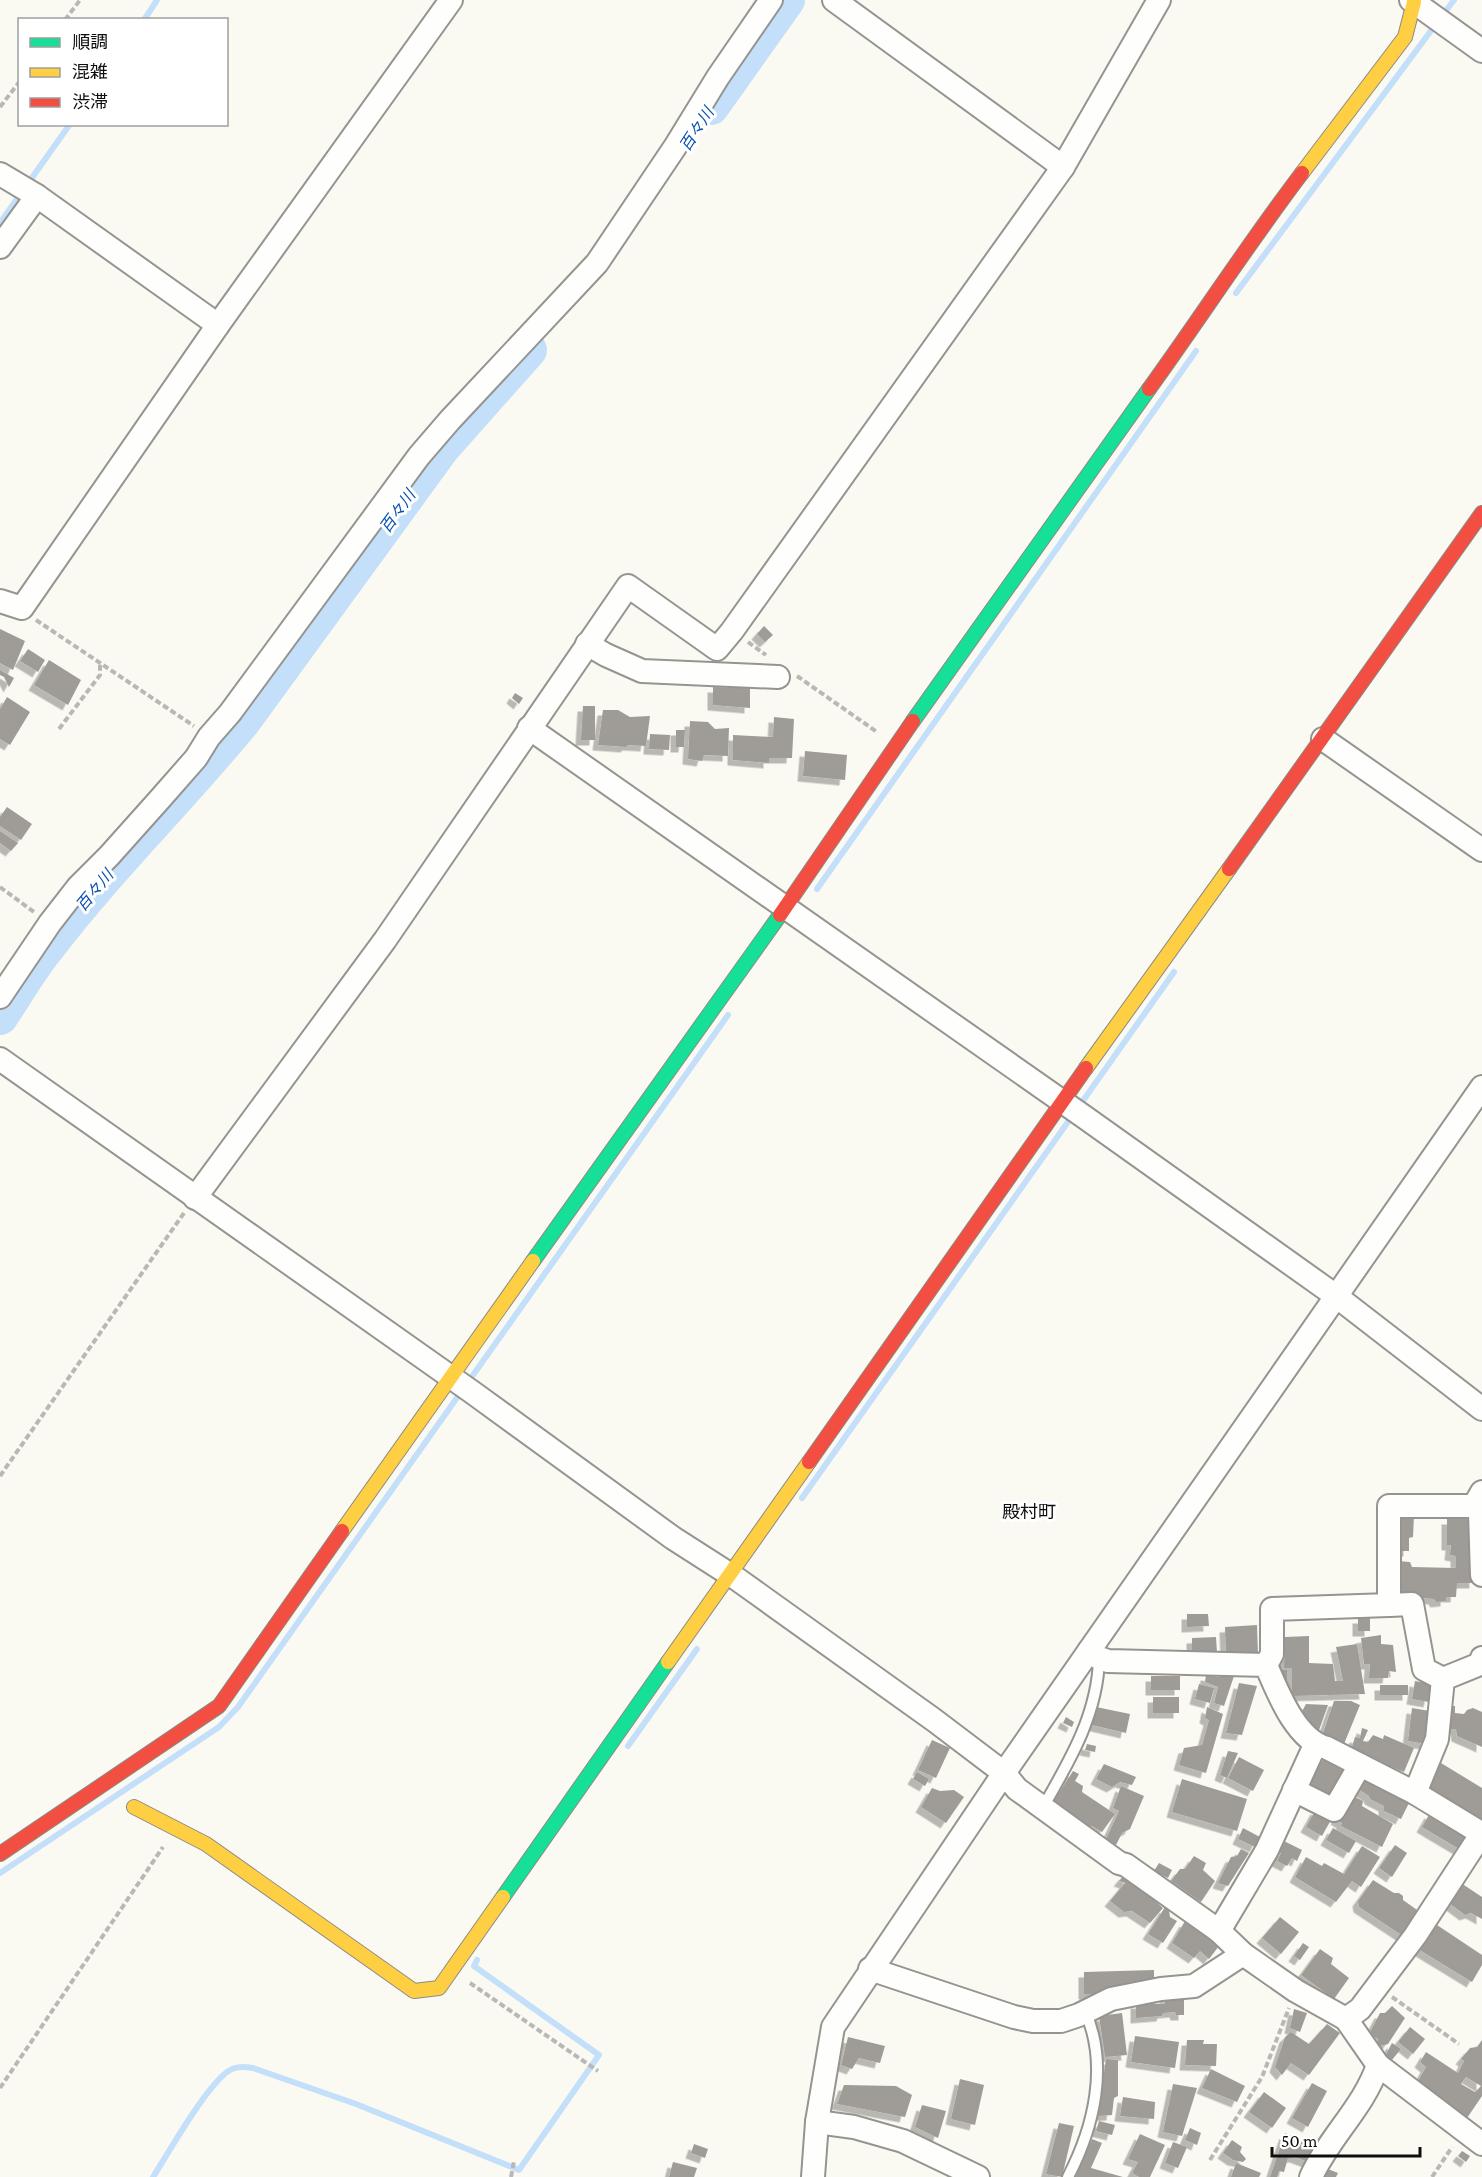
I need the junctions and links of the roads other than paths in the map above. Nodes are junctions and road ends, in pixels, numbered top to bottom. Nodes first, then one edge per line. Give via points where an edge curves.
1 (451, 0) edge
2 (771, 0) edge
3 (834, 0) edge
4 (1159, 0) edge
5 (1426, 8) edge
6 (1482, 51) edge
7 (1063, 167) junction
8 (0, 174) edge
9 (37, 196) junction
10 (0, 247) edge
11 (218, 325) junction
12 (1482, 513) edge
13 (0, 601) edge
14 (587, 644) junction
15 (717, 650) junction
16 (780, 669) road end
17 (709, 674) junction
18 (529, 728) junction
19 (1330, 743) junction
20 (1482, 850) edge
21 (794, 912) junction
22 (0, 997) edge
23 (0, 1059) edge
24 (1482, 1087) edge
25 (1072, 1108) junction
26 (195, 1198) junction
27 (1336, 1296) junction
28 (460, 1384) junction
29 (1482, 1409) edge
30 (1478, 1499) edge
31 (1482, 1575) edge
32 (739, 1580) junction
33 (1389, 1605) junction
34 (1094, 1655) junction
35 (1482, 1658) edge
36 (1266, 1665) junction
37 (1443, 1679) junction
38 (1315, 1745) junction
39 (1360, 1765) junction
40 (1004, 1773) junction
41 (1294, 1790) junction
42 (1415, 1793) junction
43 (134, 1807) dead end
44 (1042, 1809) junction
45 (1482, 1833) edge
46 (0, 1854) edge
47 (1219, 1931) junction
48 (1243, 1954) junction
49 (870, 1970) junction
50 (1085, 2012) junction
51 (1346, 2019) junction
52 (1378, 2066) junction
53 (817, 2122) junction
54 (1482, 2144) edge
55 (813, 2177) edge
56 (978, 2177) edge
57 (1068, 2177) edge
58 (1311, 2177) edge

1 - 11 street
2 - 22 street via 597,262 418,456 231,713 209,736 196,758 78,887
3 - 7 street
4 - 7 street
5 - 6 street
5 - 21 street via 1258,231 1224,286 896,746
7 - 15 street
8 - 9 street
9 - 10 street
9 - 11 street
11 - 13 street via 22,608
12 - 19 street
14 - 15 street via 628,586
14 - 17 street via 642,671
14 - 18 street
15 - 17 street
16 - 17 street
18 - 21 street
18 - 26 street via 386,940
19 - 20 street
19 - 25 street
21 - 25 street
21 - 28 street
23 - 26 street
24 - 27 street
25 - 27 street
25 - 32 street
26 - 28 street
27 - 29 street
27 - 34 street
28 - 32 street
28 - 46 street via 219,1706
30 - 31 street
30 - 33 street via 1389,1506
32 - 40 street
32 - 43 street via 439,1988 414,1991 206,1844
33 - 36 street via 1272,1609 1272,1654
33 - 37 street via 1412,1604 1424,1669
34 - 36 street via 1108,1661
34 - 40 street
34 - 44 lane via 1095,1693 1084,1729
35 - 37 street via 1480,1664
36 - 38 street via 1284,1708
37 - 42 street via 1437,1739
38 - 39 street
38 - 41 street
39 - 41 street via 1334,1810
39 - 42 street
40 - 44 street
40 - 49 street
41 - 47 street via 1267,1850
42 - 45 street
44 - 47 street
45 - 51 street via 1415,1936 1360,2008
47 - 48 street
48 - 50 street via 1194,1986 1111,1999
48 - 51 street via 1296,1991
49 - 50 street via 1034,2021 1061,2021
49 - 53 street via 833,2027
50 - 57 lane via 1091,2025 1097,2079 1090,2127
51 - 52 street
52 - 54 street
52 - 58 street via 1372,2084 1319,2158
53 - 55 street
53 - 56 street via 903,2140

